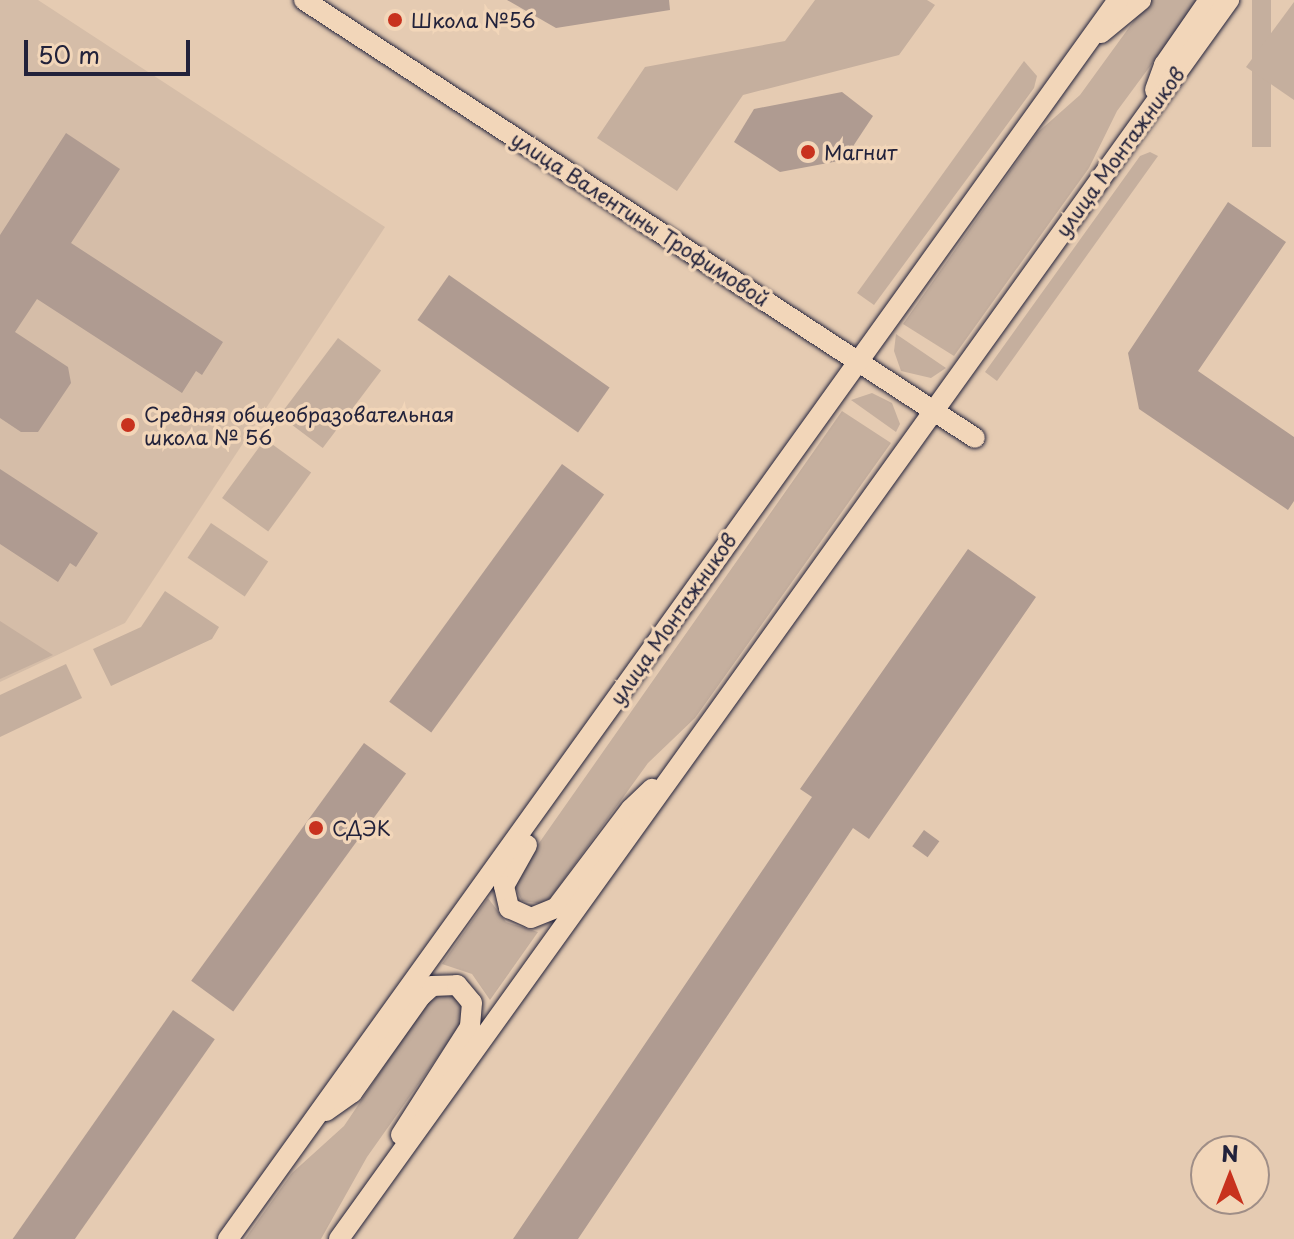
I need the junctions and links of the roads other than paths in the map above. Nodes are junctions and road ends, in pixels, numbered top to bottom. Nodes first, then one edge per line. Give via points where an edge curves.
1 (304, 0) edge
2 (1118, 0) edge
3 (1141, 0) edge
4 (1209, 0) edge
5 (1229, 0) edge
6 (1085, 44) junction
7 (1147, 113) junction
8 (857, 361) junction
9 (935, 412) junction
10 (975, 438) dead end
11 (581, 748) junction
12 (685, 759) junction
13 (311, 1122) junction
14 (384, 1176) junction
15 (228, 1239) edge
16 (339, 1239) edge

1 - 8 street, улица Валентины Трофимовой
2 - 6 street, улица Монтажников
3 - 6 street
4 - 7 street via 1164,65
5 - 7 street, улица Монтажников
6 - 8 street, улица Монтажников
7 - 9 street, улица Монтажников
8 - 9 street, улица Валентины Трофимовой
8 - 11 street, улица Монтажников
9 - 10 street, улица Валентины Трофимовой
9 - 12 street, улица Монтажников
11 - 12 street via 560,798 508,874 505,898 519,916 531,918 556,908 631,809
11 - 13 street, улица Монтажников
12 - 14 street, улица Монтажников
13 - 14 street via 352,1093 432,986 457,985 467,992 474,1014 470,1027 406,1122
13 - 15 street, улица Монтажников
14 - 16 street, улица Монтажников

